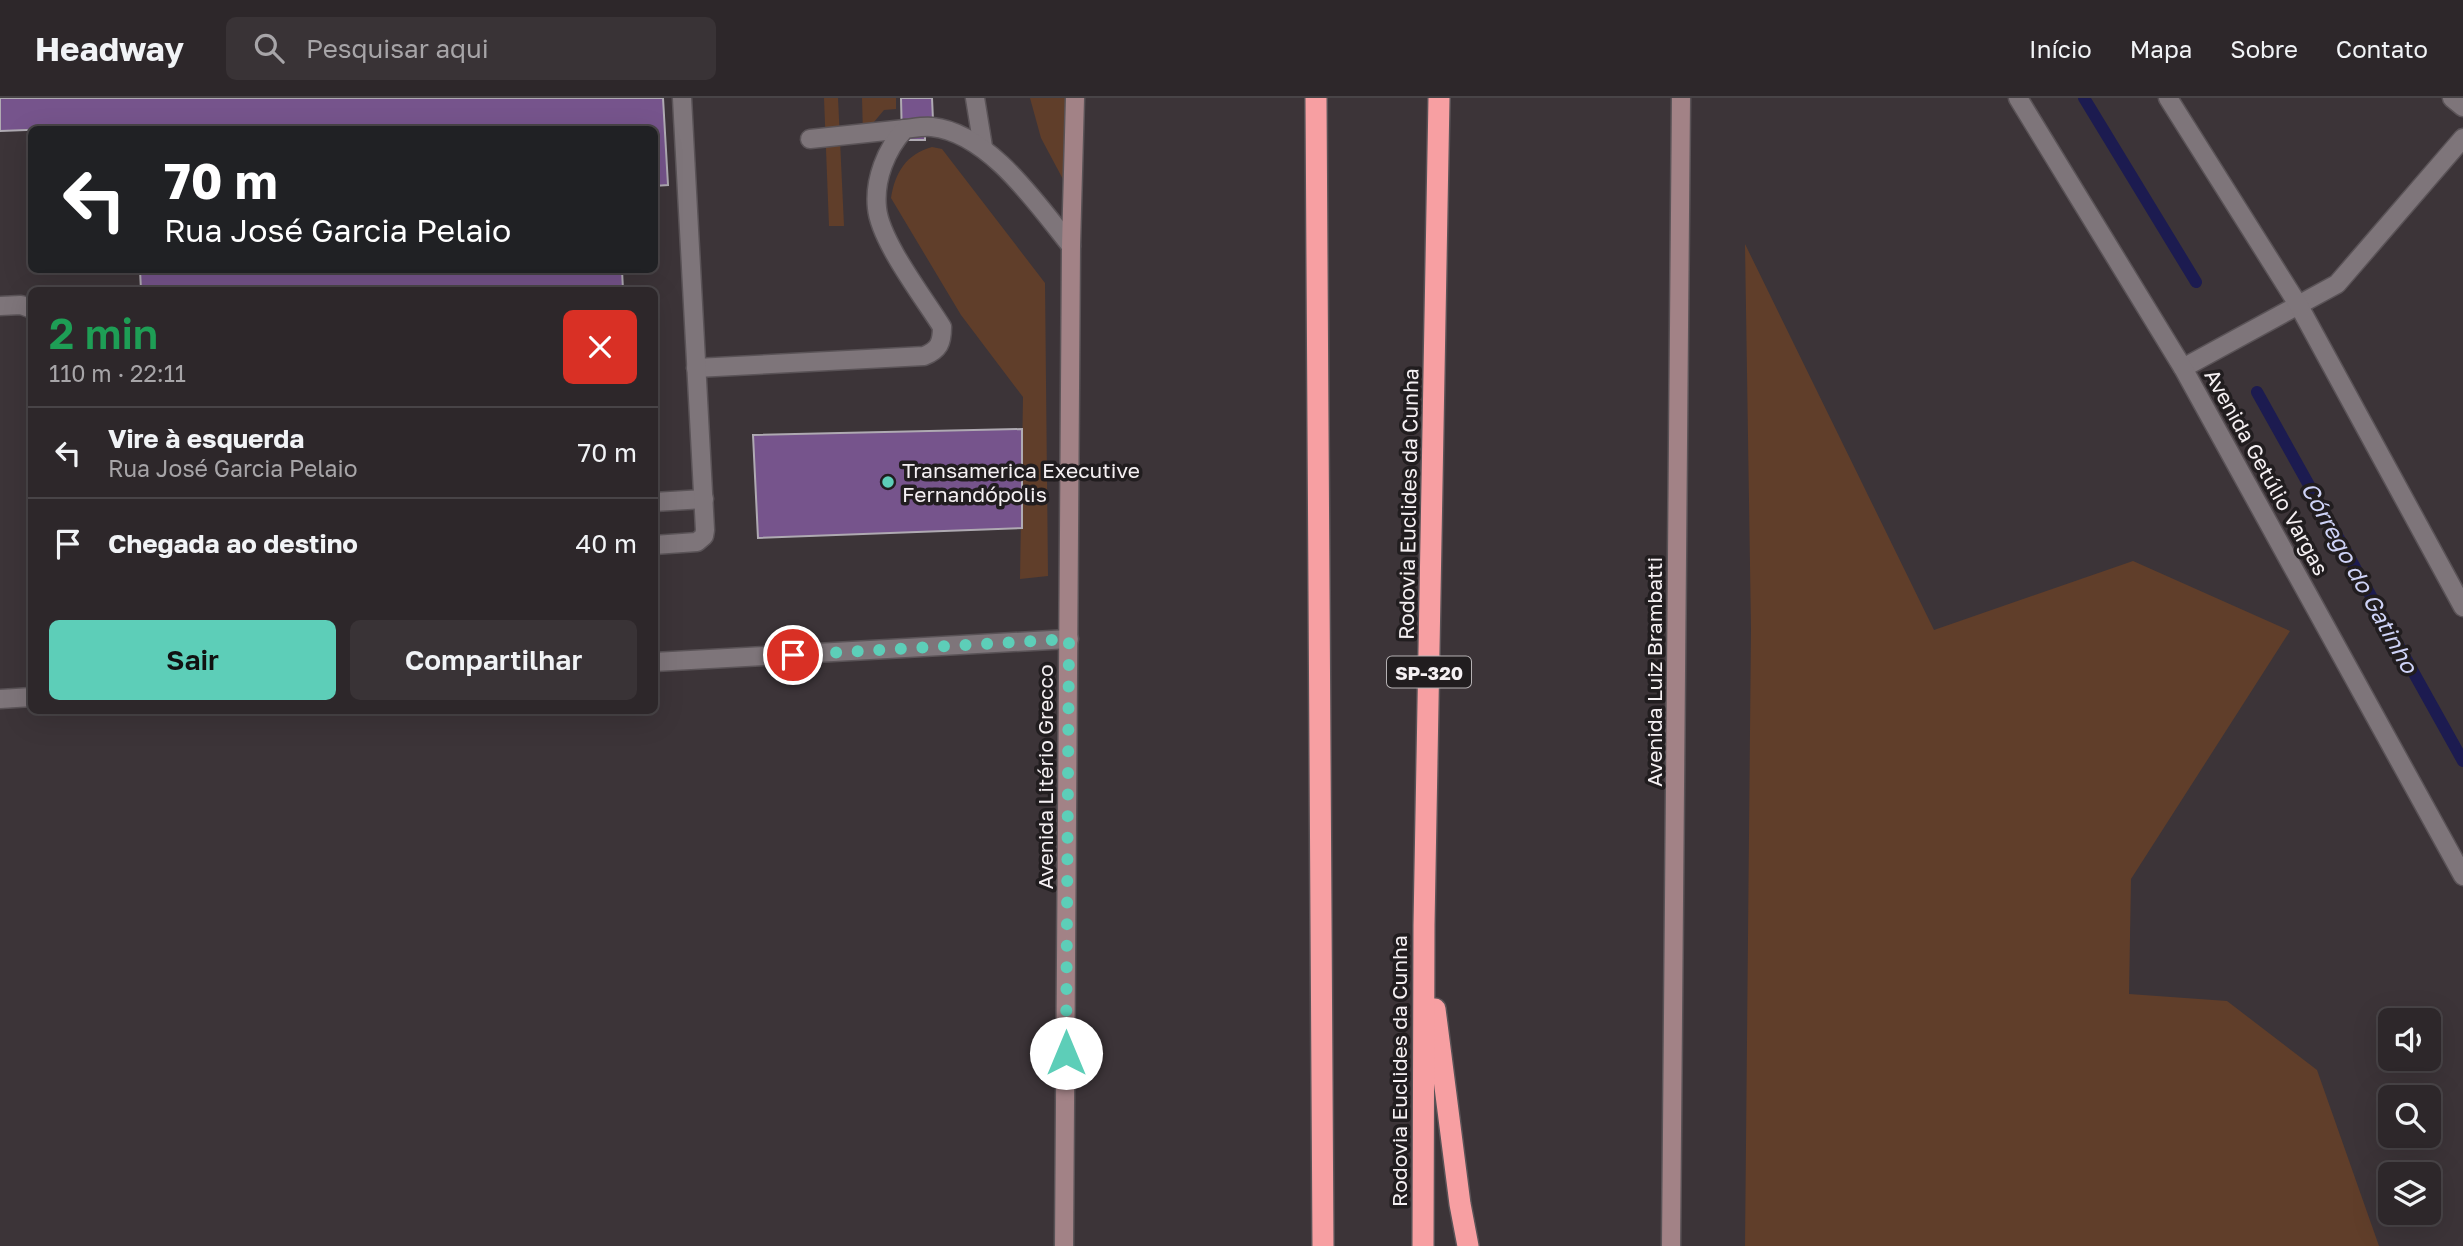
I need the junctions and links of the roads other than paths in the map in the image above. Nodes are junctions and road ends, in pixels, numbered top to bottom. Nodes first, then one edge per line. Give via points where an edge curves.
1 (682, 98) edge
2 (975, 98) edge
3 (1075, 98) edge
4 (1316, 98) edge
5 (1439, 98) edge
6 (1681, 98) edge
7 (2018, 98) edge
8 (2168, 98) edge
9 (2452, 98) edge
10 (2463, 107) edge
11 (905, 129) junction
12 (2463, 138) edge
13 (810, 139) dead end
14 (983, 147) junction
15 (1070, 246) junction
16 (0, 306) edge
17 (2299, 306) junction
18 (28, 307) edge
19 (696, 368) junction
20 (2183, 368) junction
21 (704, 499) junction
22 (658, 502) edge
23 (658, 545) edge
24 (2463, 607) edge
25 (1069, 639) junction
26 (658, 662) edge
27 (28, 697) edge
28 (0, 699) edge
29 (2463, 876) edge
30 (1424, 925) junction
31 (1064, 1246) edge
32 (1323, 1246) edge
33 (1423, 1246) edge
34 (1468, 1246) edge
35 (1671, 1246) edge

1 - 19 street
2 - 14 street
3 - 15 main road, Avenida Litério Grecco
4 - 32 highway
5 - 30 highway, Rodovia Euclides da Cunha / SP-320
6 - 35 main road, Avenida Luiz Brambatti
7 - 20 street, Avenida Getúlio Vargas
8 - 17 street
9 - 10 street
11 - 13 street
11 - 14 street via 932,127
11 - 19 street via 884,163 877,209 891,246 942,327 936,351 924,356
12 - 17 street via 2337,284
14 - 15 street via 1030,194
15 - 25 main road, Avenida Litério Grecco
16 - 18 street
17 - 20 street
17 - 24 street
19 - 21 street
20 - 29 street, Avenida Getúlio Vargas
21 - 22 street
21 - 23 street via 701,541
25 - 26 street
25 - 31 main road, Avenida Litério Grecco
27 - 28 street
30 - 33 highway, Rodovia Euclides da Cunha / SP-320
30 - 34 highway

